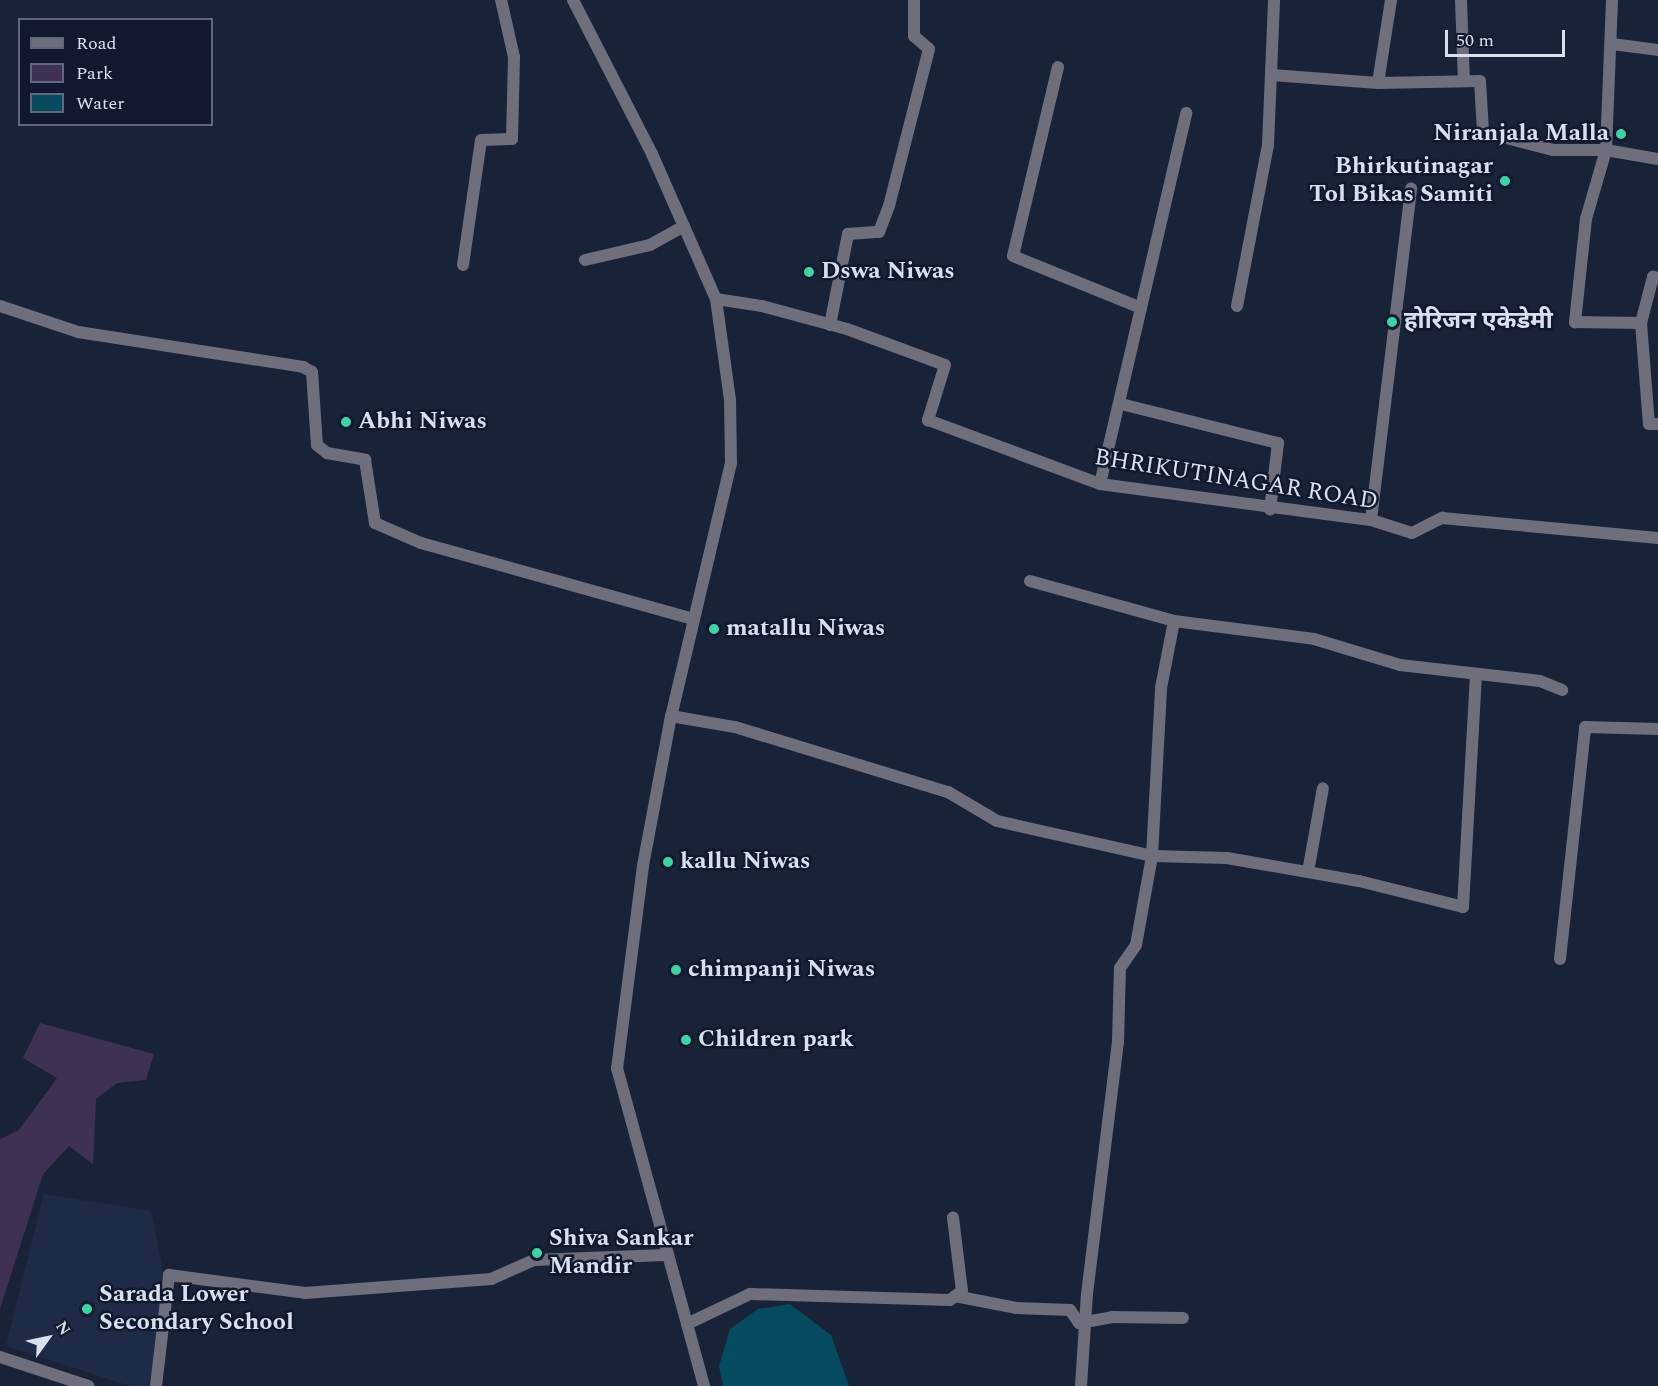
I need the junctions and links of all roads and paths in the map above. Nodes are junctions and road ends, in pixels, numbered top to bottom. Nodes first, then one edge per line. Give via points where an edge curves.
1 (501, 0) edge
2 (573, 0) edge
3 (914, 0) edge
4 (1274, 0) edge
5 (1391, 0) edge
6 (1461, 0) edge
7 (1612, 0) edge
8 (1612, 44) junction
9 (1658, 50) edge
10 (1058, 67) dead end
11 (1272, 75) junction
12 (1464, 81) junction
13 (1378, 83) junction
14 (1186, 113) dead end
15 (1606, 150) junction
16 (1658, 159) edge
17 (1411, 189) dead end
18 (684, 226) junction
19 (585, 260) dead end
20 (463, 265) dead end
21 (1658, 278) edge
22 (716, 299) junction
23 (0, 306) edge
24 (1237, 306) dead end
25 (1141, 308) junction
26 (1641, 324) junction
27 (830, 325) junction
28 (1121, 404) junction
29 (1658, 424) edge
30 (1100, 484) junction
31 (1270, 510) junction
32 (1371, 520) junction
33 (1658, 538) edge
34 (1030, 581) dead end
35 (694, 619) junction
36 (1174, 621) junction
37 (1476, 675) junction
38 (1562, 690) dead end
39 (671, 716) junction
40 (1658, 729) edge
41 (1323, 788) dead end
42 (1152, 856) junction
43 (1308, 872) junction
44 (1560, 959) dead end
45 (953, 1218) dead end
46 (666, 1255) junction
47 (955, 1296) junction
48 (1184, 1318) dead end
49 (1084, 1322) junction
50 (687, 1324) junction
51 (0, 1357) edge
52 (84, 1385) edge
53 (156, 1386) edge
54 (704, 1386) edge
55 (1082, 1386) edge

1 - 20 street via 514,57 512,139 481,140
2 - 18 street
3 - 27 street via 914,36 929,49 889,207 879,232 848,234
4 - 11 street
5 - 13 street
6 - 12 street
7 - 8 street
8 - 9 street
8 - 15 street
10 - 25 street via 1013,256
11 - 13 street
11 - 24 street via 1268,145
12 - 13 street
12 - 15 street via 1480,81 1483,132 1553,150
14 - 25 street
15 - 16 street
15 - 26 street via 1586,219 1575,322
17 - 32 street
18 - 19 street via 650,245
18 - 22 street
21 - 26 street via 1653,277
22 - 27 street, BHRIKUTINAGAR ROAD
22 - 35 street via 730,400 731,463
23 - 35 street via 78,332 303,367 312,372 317,445 327,453 365,460 375,523 421,543
25 - 28 street
26 - 29 street via 1649,424
27 - 30 street, BHRIKUTINAGAR ROAD via 945,365 928,420
28 - 30 street
28 - 31 street via 1278,443
30 - 31 street, BHRIKUTINAGAR ROAD
31 - 32 street, BHRIKUTINAGAR ROAD
32 - 33 street, BHRIKUTINAGAR ROAD via 1412,533 1442,518
34 - 36 street
35 - 39 street
36 - 37 street via 1314,639 1400,665
36 - 42 street via 1161,688
37 - 38 street via 1540,681
37 - 43 street via 1463,907
39 - 42 street via 735,727 948,792 997,821
39 - 46 street via 643,866 617,1068
40 - 44 street via 1585,727
41 - 43 street
42 - 43 street via 1227,858
42 - 49 street via 1136,945 1120,968 1118,1042
45 - 47 street via 962,1291
46 - 50 street
46 - 53 street via 534,1260 491,1278 305,1293 169,1275
47 - 49 street via 1016,1308 1070,1310
47 - 50 street via 938,1300 750,1294
48 - 49 street
49 - 55 street
50 - 54 street
51 - 52 street

